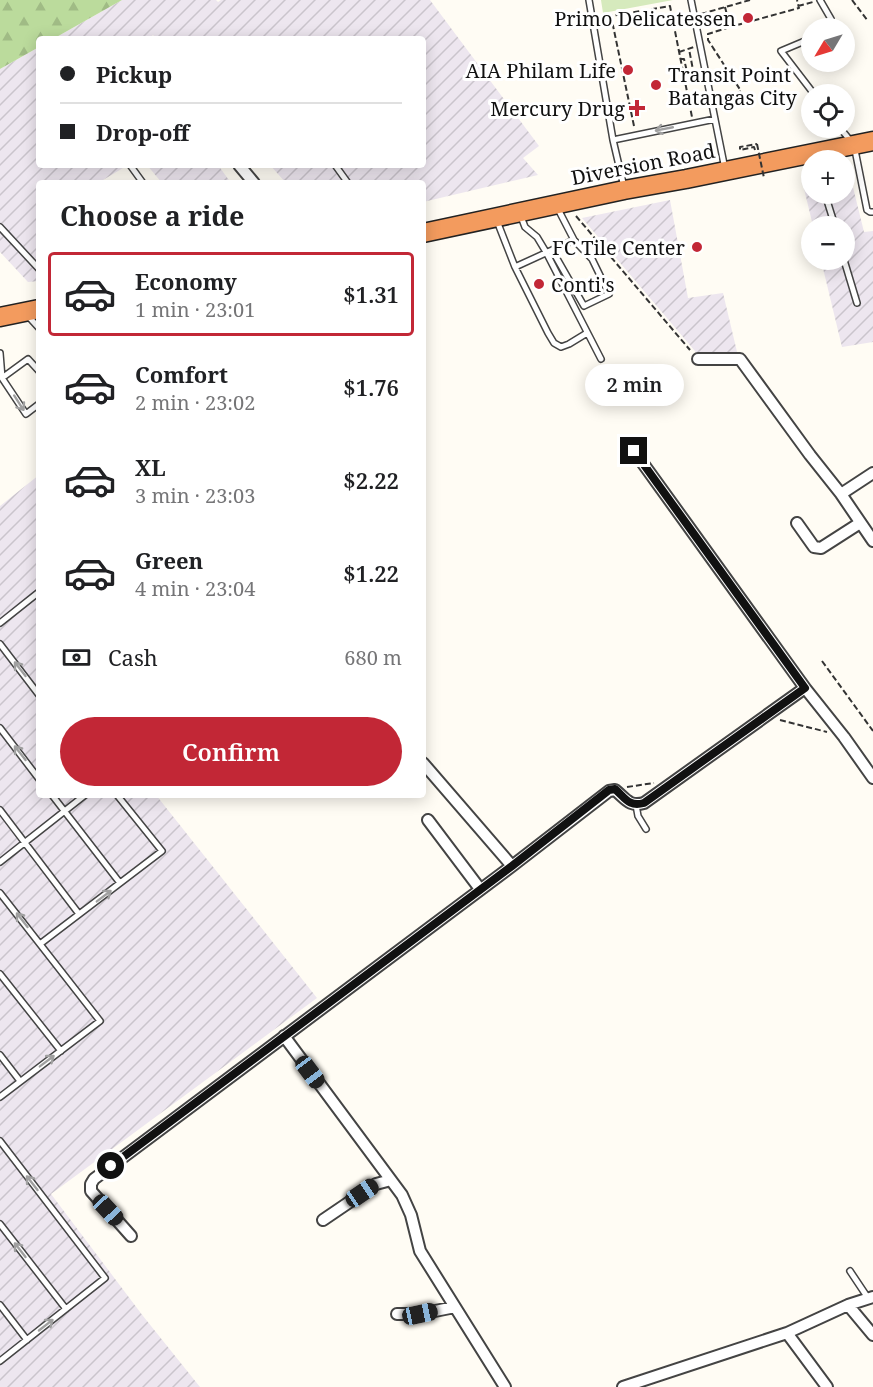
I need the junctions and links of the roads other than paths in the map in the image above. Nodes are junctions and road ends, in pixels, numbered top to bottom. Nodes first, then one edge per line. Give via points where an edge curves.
1 (589, 0) edge
2 (691, 0) edge
3 (819, 0) edge
4 (830, 18) edge
5 (801, 43) edge
6 (807, 84) edge
7 (715, 119) junction
8 (848, 138) edge
9 (613, 140) junction
10 (873, 141) edge
11 (854, 145) junction
12 (837, 150) edge
13 (801, 159) edge
14 (242, 168) edge
15 (725, 171) junction
16 (252, 180) edge
17 (624, 190) junction
18 (556, 204) junction
19 (519, 212) junction
20 (873, 212) edge
21 (495, 216) junction
22 (0, 227) edge
23 (426, 232) edge
24 (574, 240) junction
25 (549, 251) junction
26 (36, 266) edge
27 (515, 267) junction
28 (847, 270) edge
29 (857, 303) dead end
30 (32, 311) edge
31 (0, 317) edge
32 (588, 333) junction
33 (0, 353) edge
34 (601, 358) dead end
35 (698, 359) road end
36 (36, 368) edge
37 (2, 378) junction
38 (36, 406) edge
39 (634, 451) dead end
40 (873, 473) edge
41 (841, 494) junction
42 (797, 523) dead end
43 (860, 523) junction
44 (873, 541) edge
45 (36, 594) edge
46 (0, 623) edge
47 (0, 644) edge
48 (805, 688) junction
49 (36, 691) edge
50 (0, 728) edge
51 (426, 766) edge
52 (36, 774) edge
53 (873, 778) edge
54 (54, 798) edge
55 (81, 798) edge
56 (119, 798) edge
57 (636, 806) junction
58 (0, 810) edge
59 (64, 811) junction
60 (428, 820) dead end
61 (646, 829) dead end
62 (25, 842) junction
63 (0, 862) edge
64 (512, 866) junction
65 (120, 883) junction
66 (480, 890) junction
67 (0, 893) edge
68 (80, 914) junction
69 (40, 944) junction
70 (0, 974) edge
71 (284, 1036) junction
72 (61, 1050) junction
73 (0, 1055) edge
74 (20, 1081) junction
75 (0, 1097) edge
76 (0, 1141) edge
77 (391, 1180) junction
78 (323, 1220) dead end
79 (0, 1224) edge
80 (131, 1236) dead end
81 (850, 1271) dead end
82 (870, 1298) edge
83 (0, 1305) edge
84 (848, 1305) junction
85 (455, 1307) junction
86 (66, 1309) junction
87 (397, 1314) dead end
88 (787, 1333) junction
89 (873, 1335) edge
90 (27, 1340) junction
91 (0, 1361) edge
92 (505, 1387) edge
93 (623, 1387) edge
94 (827, 1387) edge

1 - 9 lane
2 - 7 lane
3 - 4 lane
5 - 6 lane via 782,51
7 -> 9 lane
7 - 15 lane
8 - 11 lane
9 - 17 lane
10 - 11 highway, Diversion Road
11 - 12 highway, Diversion Road
11 - 20 lane via 867,210
13 - 15 highway, Diversion Road
14 - 16 street
15 - 17 highway, Diversion Road
17 - 18 highway, Diversion Road
18 - 19 highway, Diversion Road
18 - 24 lane
19 - 21 highway, Diversion Road
19 - 25 lane via 525,227
21 - 23 highway, Diversion Road
21 - 27 lane
22 - 26 lane
24 - 25 lane
24 - 25 lane via 592,259 609,294 584,306
25 - 27 lane
25 - 32 lane
27 - 32 lane via 554,343 561,347
28 - 29 lane
30 - 31 highway
32 - 34 lane
33 - 37 lane
35 - 41 street via 740,359
36 - 37 lane via 28,359
37 -> 38 lane via 26,414
39 - 48 street
40 - 41 street
41 - 43 street
42 - 43 street via 817,549
43 - 44 street
45 - 46 lane
49 -> 47 lane
48 - 53 street
48 - 57 street
52 -> 50 lane
51 - 64 street
54 - 59 lane
55 - 59 lane
56 - 65 lane via 162,851
57 - 61 lane
57 - 64 street via 615,789 609,790
58 - 62 lane
59 - 62 lane
59 - 65 lane
60 - 66 street
62 - 63 lane
62 - 68 lane
64 - 66 street
68 -> 65 lane
66 - 71 street
69 -> 67 lane
68 - 69 lane
69 - 72 lane via 100,1021
70 - 72 lane
71 - 77 street
71 - 80 street via 94,1179 92,1191
74 -> 72 lane
73 - 74 lane
74 - 75 lane
86 -> 76 lane via 105,1278
77 - 78 street via 376,1184
77 - 85 street via 411,1215 420,1251
86 -> 79 lane
81 - 82 lane
82 - 84 street
83 - 90 lane
84 - 88 street
84 - 89 street
85 - 87 street
85 - 92 street
90 -> 86 lane
88 - 93 street
88 - 94 street
90 - 91 lane

